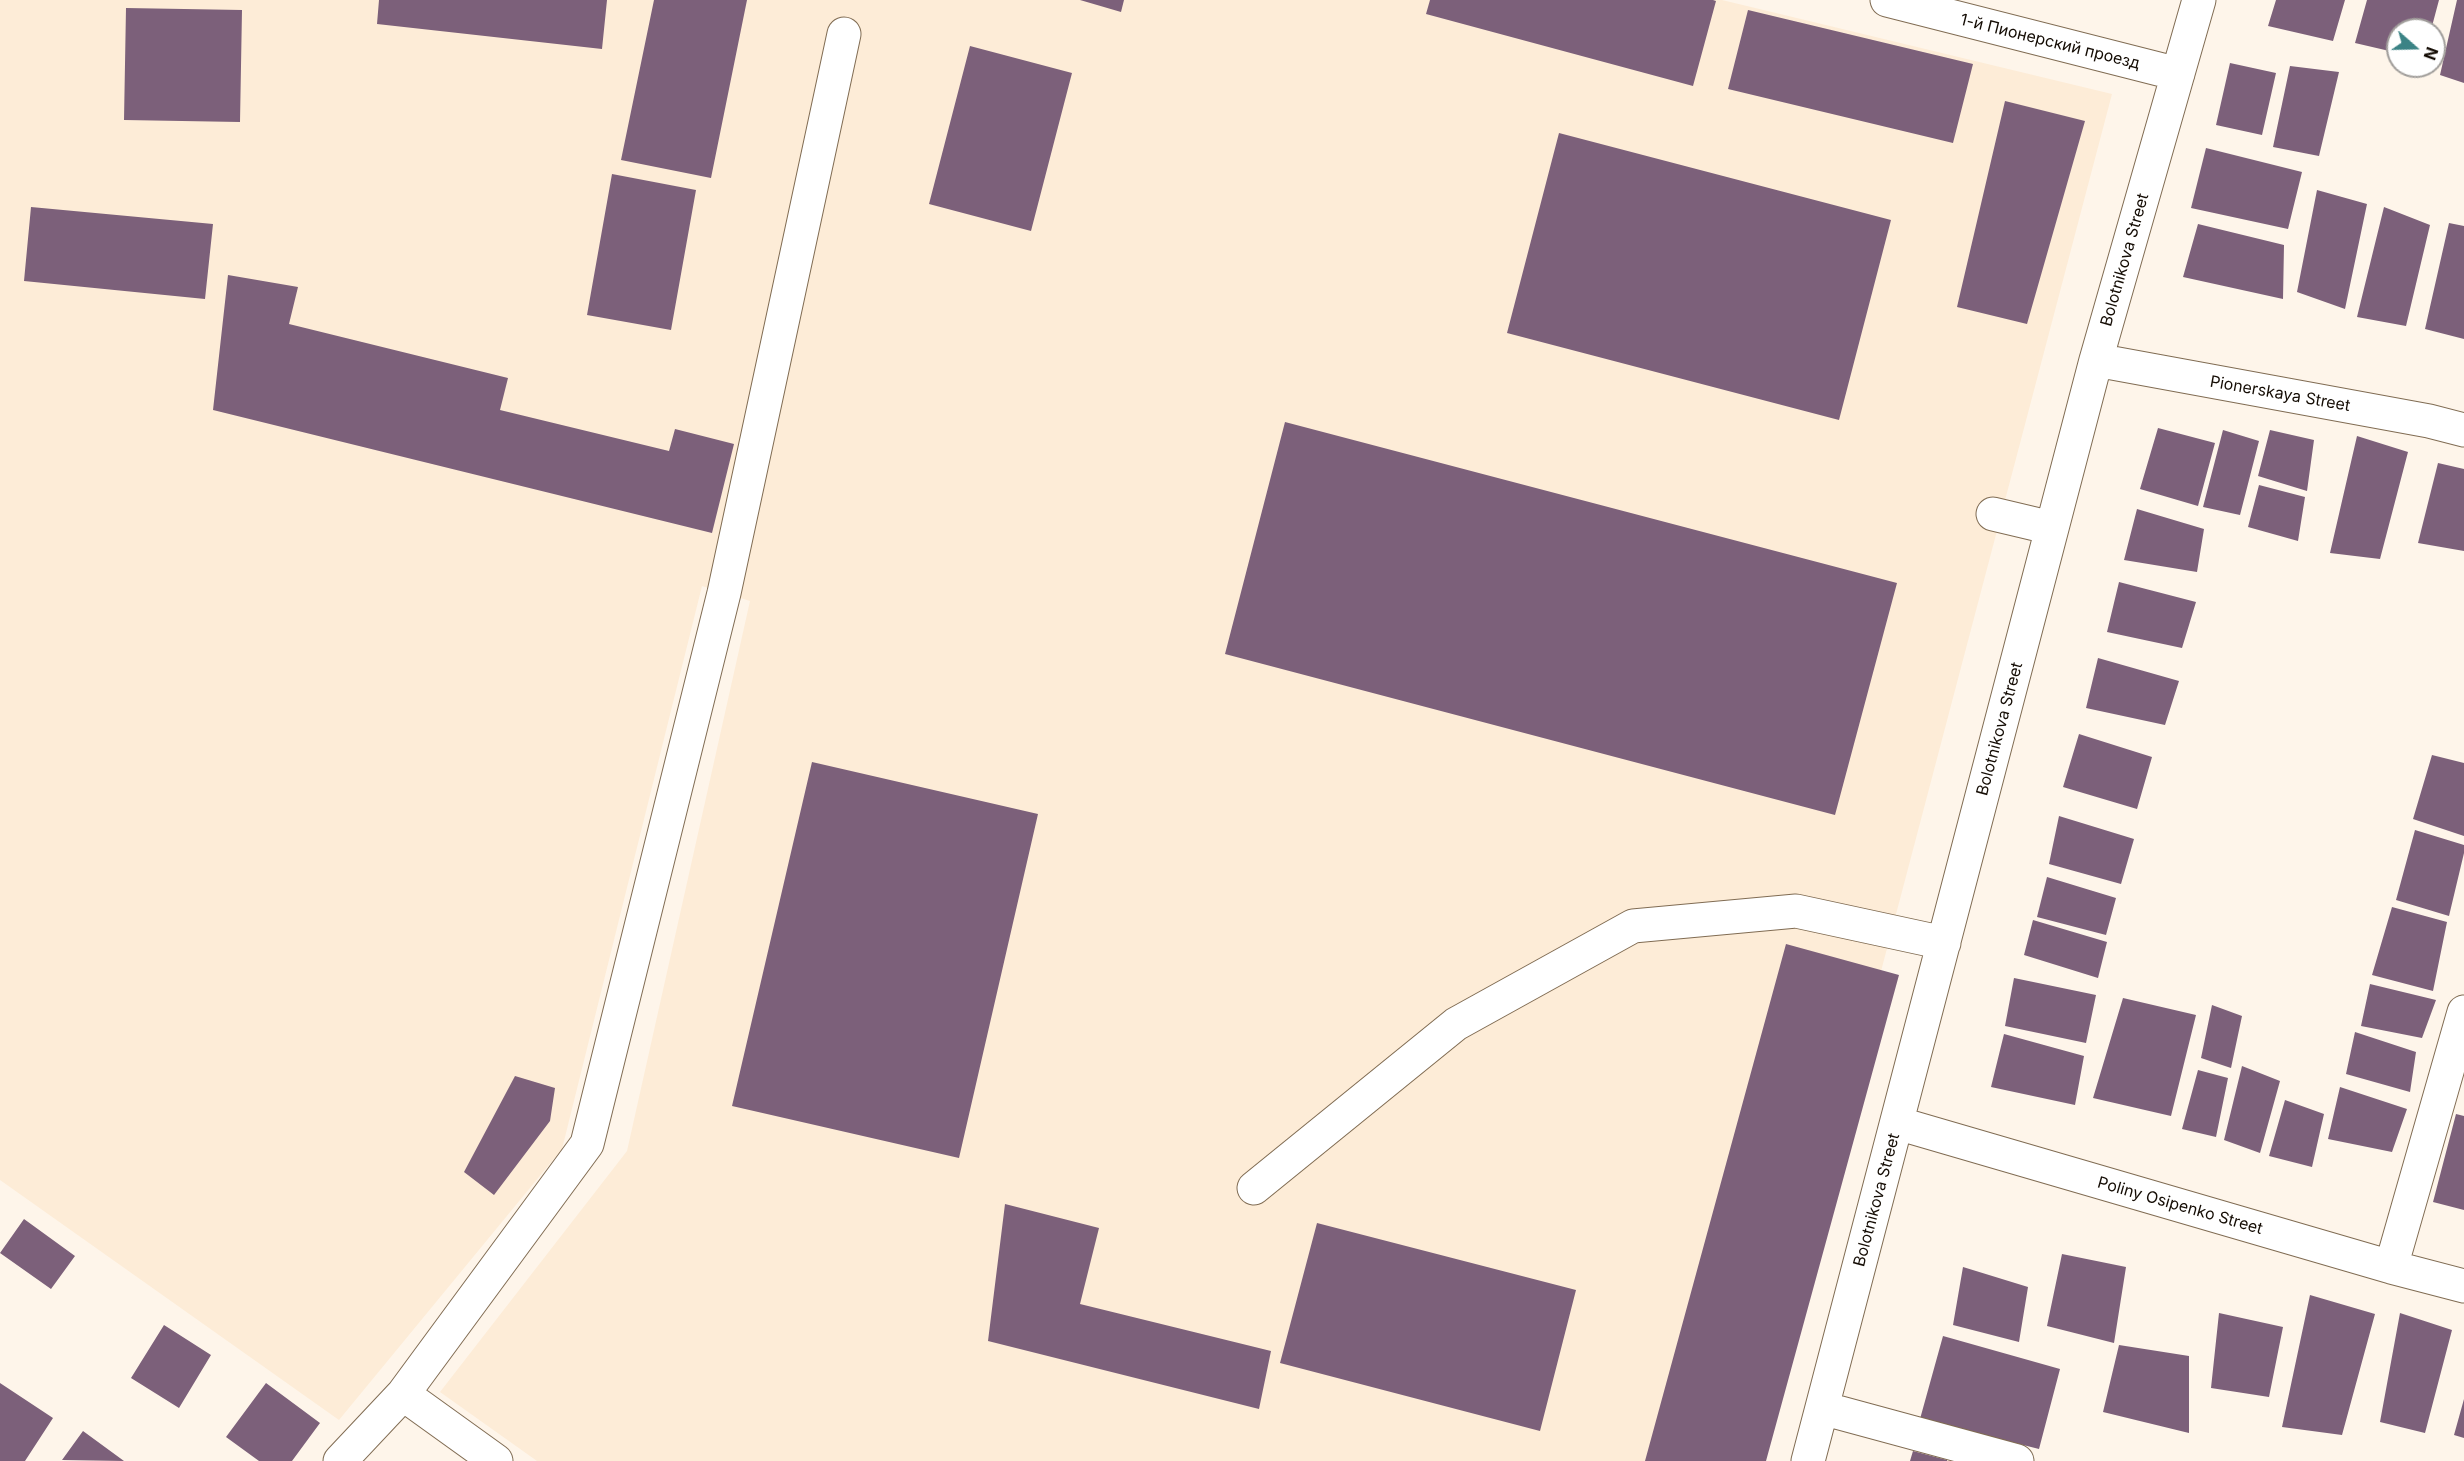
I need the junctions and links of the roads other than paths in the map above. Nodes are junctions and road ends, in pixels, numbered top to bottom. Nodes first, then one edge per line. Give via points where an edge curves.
1 (1887, 0) edge
2 (2199, 0) edge
3 (844, 34) dead end
4 (2178, 74) junction
5 (2096, 360) junction
6 (2464, 430) edge
7 (1993, 514) dead end
8 (2052, 528) junction
9 (1944, 943) junction
10 (2464, 1012) edge
11 (1897, 1123) junction
12 (1254, 1188) dead end
13 (2391, 1267) junction
14 (2464, 1286) edge
15 (403, 1394) junction
16 (1822, 1408) junction
17 (340, 1461) edge
18 (496, 1461) edge
19 (1808, 1461) edge
20 (2017, 1461) edge

1 - 4 street, 1-й Пионерский проезд
2 - 4 street, Bolotnikova Street
3 - 15 street via 724,593 587,1144
4 - 5 street, Bolotnikova Street
5 - 6 street, Pionerskaya Street
5 - 8 street, Bolotnikova Street
7 - 8 street
8 - 9 street, Bolotnikova Street
9 - 11 street, Bolotnikova Street
9 - 12 street via 1796,911 1633,926 1455,1024
10 - 13 street
11 - 13 street, Poliny Osipenko Street
11 - 16 street, Bolotnikova Street
13 - 14 street, Poliny Osipenko Street
15 - 17 street
15 - 18 street
16 - 19 street, Bolotnikova Street
16 - 20 street

